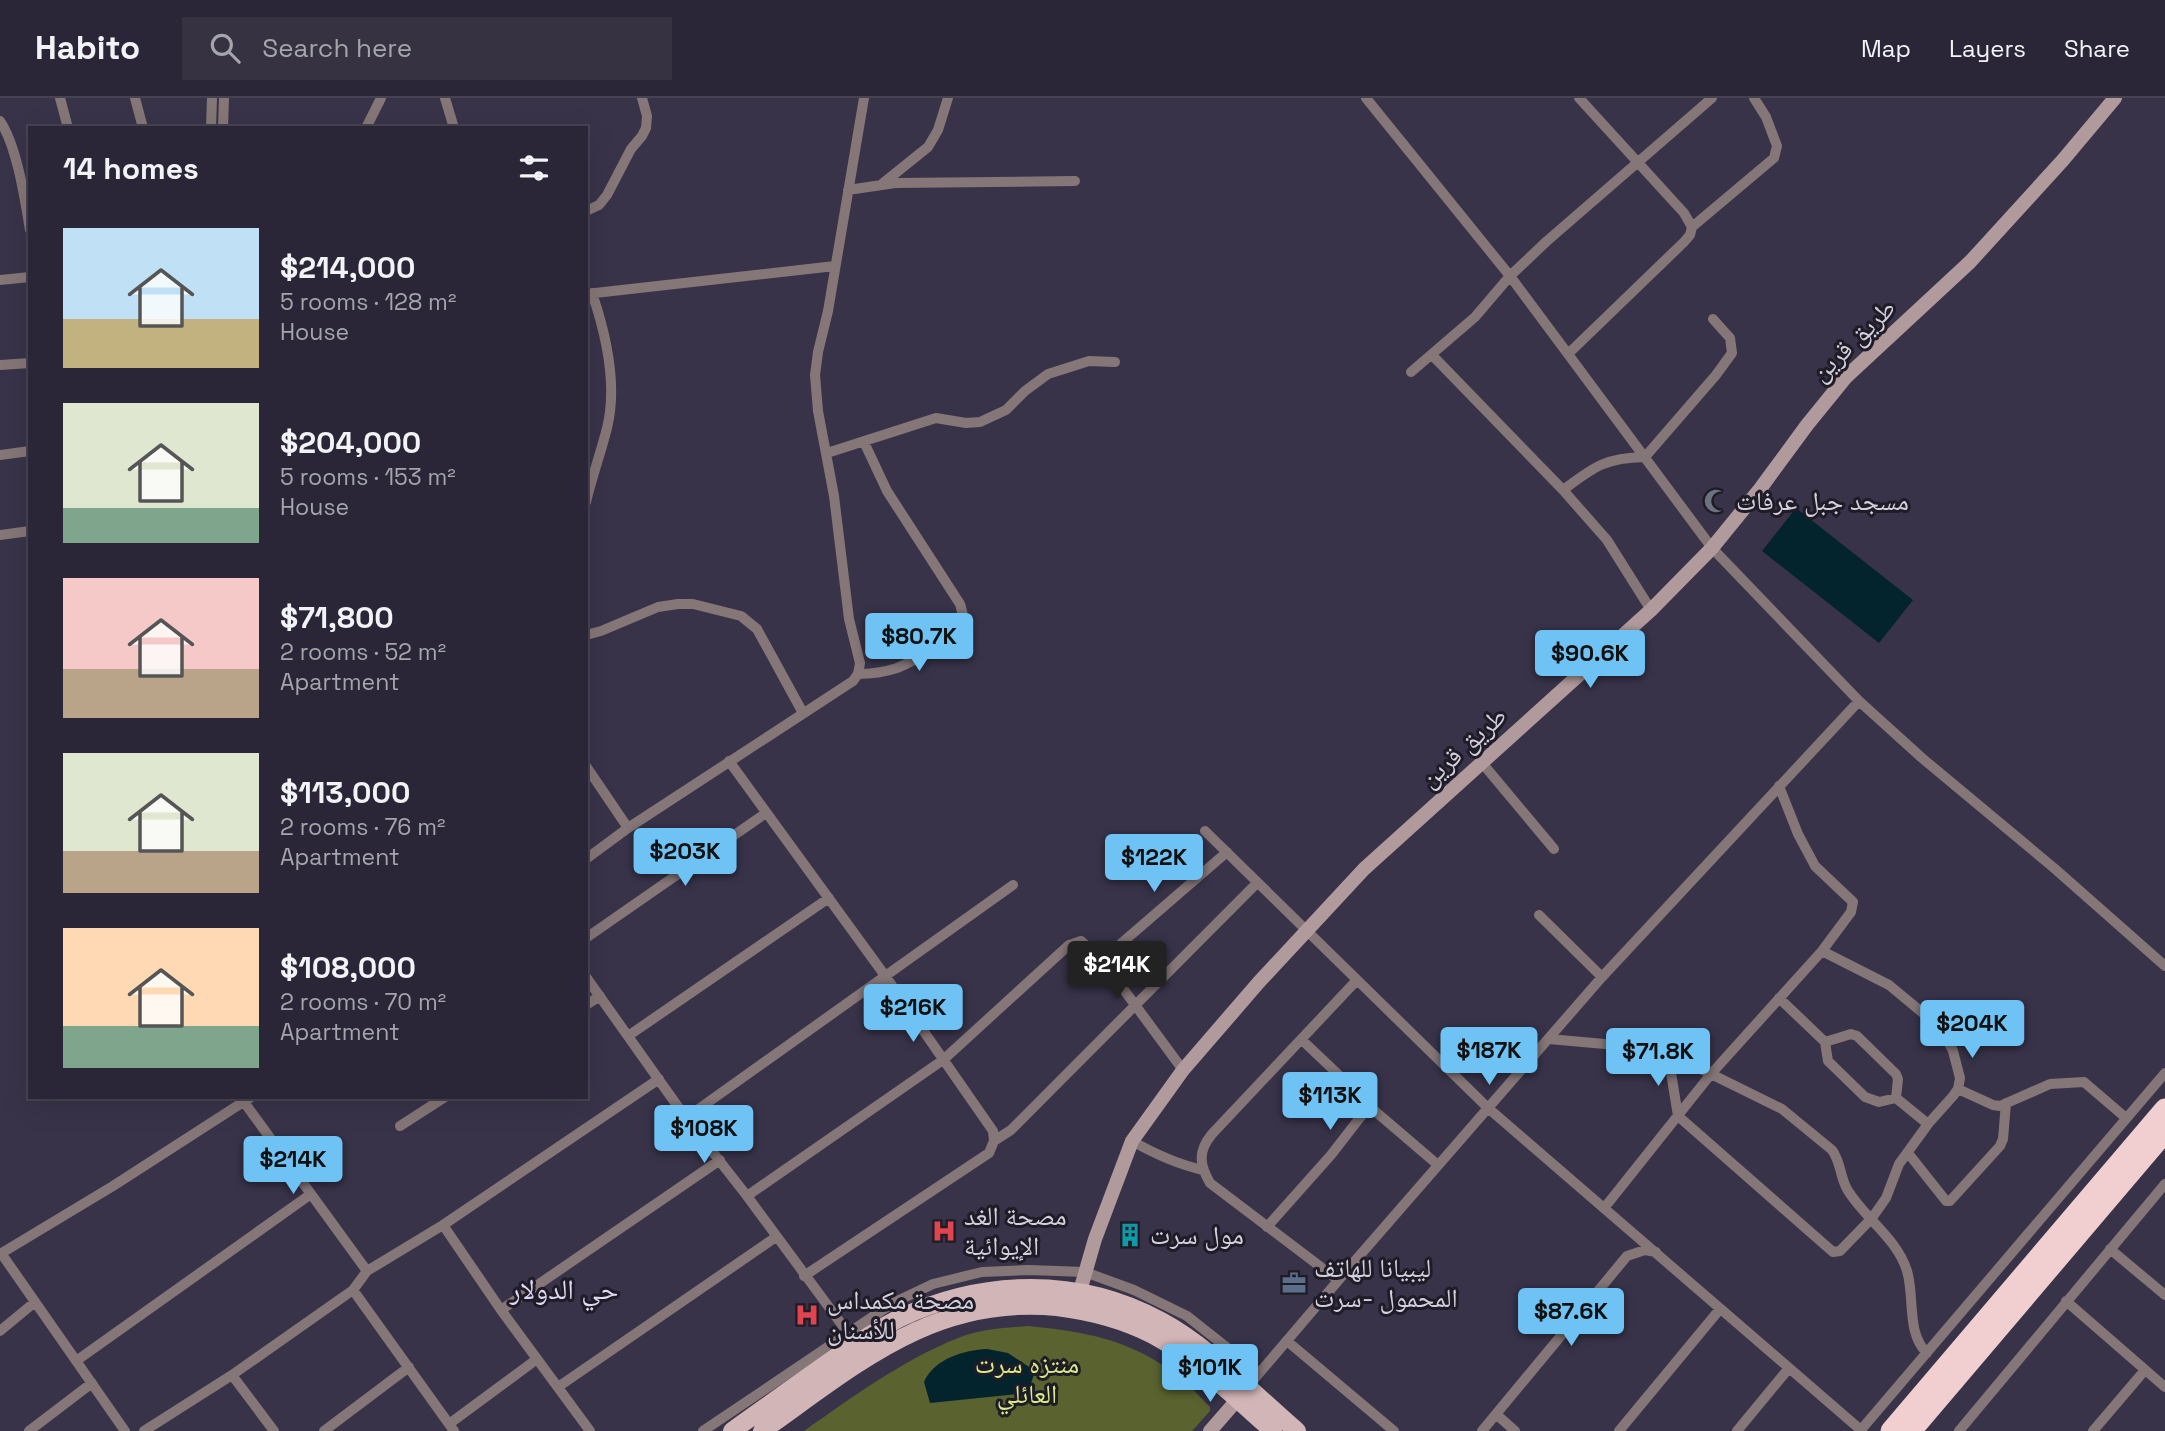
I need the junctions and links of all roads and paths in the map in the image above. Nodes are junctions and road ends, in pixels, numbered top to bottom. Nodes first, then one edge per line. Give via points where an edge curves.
1 (61, 98) edge
2 (135, 98) edge
3 (212, 98) edge
4 (224, 98) edge
5 (381, 98) edge
6 (445, 98) edge
7 (642, 98) edge
8 (864, 98) edge
9 (948, 98) edge
10 (1366, 98) edge
11 (1578, 98) edge
12 (1712, 98) edge
13 (1754, 98) edge
14 (2115, 98) edge
15 (0, 121) edge
16 (68, 126) edge
17 (142, 126) edge
18 (211, 126) edge
19 (223, 126) edge
20 (367, 126) edge
21 (453, 126) edge
22 (1637, 162) junction
23 (1075, 181) dead end
24 (882, 184) junction
25 (848, 190) junction
26 (588, 210) edge
27 (28, 221) edge
28 (1692, 227) junction
29 (835, 267) junction
30 (1510, 276) junction
31 (28, 277) edge
32 (0, 280) edge
33 (589, 294) edge
34 (1713, 319) dead end
35 (1568, 354) junction
36 (1432, 355) junction
37 (28, 362) edge
38 (1115, 362) dead end
39 (0, 365) edge
40 (1411, 372) dead end
41 (864, 442) junction
42 (28, 451) edge
43 (827, 453) junction
44 (0, 455) edge
45 (1644, 457) junction
46 (1563, 490) junction
47 (588, 495) edge
48 (28, 531) edge
49 (0, 535) edge
50 (1712, 548) junction
51 (1651, 610) junction
52 (588, 634) edge
53 (859, 674) junction
54 (1859, 701) junction
55 (803, 713) junction
56 (729, 761) junction
57 (1483, 764) junction
58 (588, 769) edge
59 (1779, 786) junction
60 (766, 813) junction
61 (628, 828) junction
62 (1205, 831) dead end
63 (1554, 849) dead end
64 (1227, 852) junction
65 (588, 858) edge
66 (1257, 883) junction
67 (1013, 885) dead end
68 (829, 898) junction
69 (1539, 915) dead end
70 (1305, 930) junction
71 (588, 937) edge
72 (1822, 951) junction
73 (1102, 960) junction
74 (2165, 965) edge
75 (886, 977) junction
76 (1602, 977) junction
77 (588, 980) edge
78 (1357, 981) junction
79 (600, 996) junction
80 (1779, 998) junction
81 (588, 1004) edge
82 (1135, 1005) junction
83 (628, 1036) junction
84 (1549, 1039) junction
85 (1301, 1040) junction
86 (1825, 1042) junction
87 (1668, 1054) junction
88 (943, 1060) junction
89 (1183, 1070) junction
90 (2165, 1073) edge
91 (1711, 1074) junction
92 (659, 1079) junction
93 (1958, 1089) junction
94 (1896, 1098) junction
95 (442, 1099) edge
96 (248, 1100) edge
97 (2006, 1103) junction
98 (1369, 1105) junction
99 (1488, 1108) junction
100 (2165, 1109) edge
101 (1678, 1116) junction
102 (686, 1118) junction
103 (2126, 1118) junction
104 (1928, 1124) junction
105 (400, 1126) dead end
106 (2165, 1132) edge
107 (1132, 1140) junction
108 (994, 1141) junction
109 (1908, 1153) junction
110 (720, 1160) junction
111 (1438, 1165) junction
112 (1203, 1170) junction
113 (2162, 1193) edge
114 (311, 1194) junction
115 (747, 1196) junction
116 (1605, 1207) junction
117 (1872, 1218) junction
118 (443, 1225) junction
119 (1267, 1227) junction
120 (776, 1237) junction
121 (2109, 1249) junction
122 (1, 1254) edge
123 (1661, 1255) junction
124 (367, 1271) junction
125 (1085, 1272) junction
126 (804, 1276) junction
127 (1338, 1280) junction
128 (983, 1281) junction
129 (353, 1290) junction
130 (1080, 1291) junction
131 (2165, 1295) edge
132 (2066, 1301) junction
133 (35, 1302) junction
134 (1720, 1308) junction
135 (502, 1310) junction
136 (1187, 1316) junction
137 (0, 1331) edge
138 (848, 1333) junction
139 (1180, 1333) junction
140 (1287, 1341) junction
141 (1927, 1353) junction
142 (537, 1359) junction
143 (76, 1361) junction
144 (409, 1367) junction
145 (1789, 1368) junction
146 (2145, 1370) junction
147 (1259, 1373) junction
148 (232, 1375) junction
149 (92, 1383) junction
150 (558, 1387) junction
151 (2165, 1387) edge
152 (1242, 1394) junction
153 (1496, 1414) junction
154 (451, 1428) edge
155 (30, 1431) edge
156 (125, 1431) edge
157 (144, 1431) edge
158 (274, 1431) edge
159 (324, 1431) edge
160 (590, 1431) edge
161 (703, 1431) edge
162 (732, 1431) edge
163 (762, 1431) edge
164 (1210, 1431) edge
165 (1273, 1431) edge
166 (1297, 1431) edge
167 (1394, 1431) edge
168 (1482, 1431) edge
169 (1515, 1431) edge
170 (1619, 1431) edge
171 (1737, 1431) edge
172 (1861, 1431) edge
173 (1891, 1431) edge
174 (1911, 1431) edge
175 (1959, 1431) edge
176 (2094, 1431) edge

1 - 16 street
2 - 17 street
3 - 18 street
4 - 19 street
5 - 20 street
6 - 21 street
7 - 26 street via 646,128 607,195
8 - 25 street
9 - 24 street via 928,147
10 - 30 street
11 - 22 street
12 - 22 street
13 - 28 street via 1777,146 1774,158
14 - 50 main road, طريق قرين via 1969,262 1846,377
15 - 27 street
22 - 28 street
22 - 30 street
23 - 24 street
24 - 25 street
25 - 29 street
28 - 35 street via 1684,242
29 - 33 street
29 - 43 street via 815,375
30 - 35 street
30 - 36 street via 1475,317
31 - 32 street
33 - 47 street via 605,341 611,401
34 - 45 street via 1730,338 1732,353
35 - 45 street
36 - 40 street
36 - 46 street
37 - 39 street
38 - 41 street via 1089,361 1048,374 1006,410 980,422 936,418
41 - 43 street
41 - 53 street via 887,491 964,616 962,625 945,640 897,668
42 - 44 street
43 - 53 street
45 - 46 street via 1619,458 1596,466
45 - 50 street
46 - 51 street via 1607,540
48 - 49 street
50 - 51 main road, طريق قرين
50 - 54 street
51 - 57 main road, طريق قرين
52 - 55 street via 658,607 678,604 741,616 757,629
53 - 55 street
54 - 59 street
54 - 74 street
55 - 56 street
56 - 60 street
56 - 61 street
57 - 63 street
57 - 70 main road, طريق قرين via 1364,869
58 - 61 street
59 - 72 street via 1811,859 1853,902 1851,912
59 - 76 street
60 - 68 street
60 - 71 street
61 - 65 street
62 - 64 street
64 - 66 street
64 - 73 street
66 - 70 street
66 - 82 street
67 - 75 street
68 - 75 street
68 - 83 street
69 - 76 street
70 - 78 street
70 - 89 main road, طريق قرين
72 - 80 street
72 - 93 street via 1889,985 1941,1028 1958,1068
73 - 82 street
73 - 88 street via 1081,941 1069,945
75 - 88 street
75 - 102 street
76 - 84 street
77 - 79 street
78 - 85 street
78 - 99 street
79 - 81 street
79 - 83 street
80 - 86 street
80 - 91 street
82 - 89 street
82 - 108 street via 1011,1130
83 - 92 street
84 - 87 street
84 - 99 street
85 - 98 street
85 - 112 street via 1212,1133 1200,1156
86 - 94 street via 1828,1061 1865,1097 1879,1102
86 - 94 street via 1857,1036 1896,1074
87 - 91 street
87 - 101 street
88 - 108 street via 993,1131
88 - 115 street
89 - 107 main road, طريق قرين
90 - 103 street
91 - 101 street
91 - 117 street via 1782,1109 1827,1145 1838,1157 1847,1188
92 - 102 street
92 - 118 street
93 - 97 street via 1993,1105
93 - 104 street
94 - 104 street
95 - 105 street
96 - 114 street
96 - 122 street
97 - 103 street via 2050,1084 2084,1083
97 - 109 street via 2000,1146 1950,1201
98 - 111 street
98 - 119 street via 1331,1156
99 - 111 street
99 - 116 street
100 - 173 highway
101 - 116 street
101 - 117 street via 1833,1252 1840,1251
102 - 110 street
103 - 141 street
104 - 109 street
106 - 174 highway
107 - 112 street via 1180,1165
107 - 125 main road, طريق قرين
108 - 126 street via 989,1153
109 - 117 street
110 - 115 street
110 - 135 street
111 - 127 street
112 - 119 street via 1220,1192
113 - 121 street
114 - 124 street
114 - 143 street
115 - 120 street
116 - 123 street
117 - 141 street via 1908,1273 1915,1333 1918,1345
118 - 124 street
118 - 135 street
119 - 127 street
120 - 126 street
120 - 150 street
121 - 131 street
121 - 132 street
122 - 133 street
123 - 134 street
123 - 153 street via 1645,1250 1627,1256
124 - 129 street
125 - 128 street via 1029,1270
125 - 130 main road, طريق قرين
125 - 136 street
126 - 138 street
127 - 140 street
128 - 130 main road
128 - 138 street via 933,1284 893,1303
128 - 162 main road via 898,1319
129 - 144 street
129 - 148 street
130 - 139 main road via 1125,1304
132 - 146 street
132 - 175 street
133 - 137 street
133 - 143 street
134 - 145 street
134 - 170 street
135 - 142 street
136 - 139 main road
136 - 147 street
138 - 161 street
139 - 152 main road
140 - 147 street
140 - 167 street
141 - 172 street
142 - 150 street
142 - 154 street
143 - 149 street
144 - 154 street
144 - 159 street
145 - 171 street
145 - 172 street
146 - 151 street
146 - 176 street
147 - 152 street
148 - 157 street
148 - 158 street
149 - 155 street
149 - 156 street
150 - 160 street
152 - 163 main road via 1153,1335 1119,1321 1074,1309 987,1307 906,1334
152 - 164 main road
152 - 165 main road
152 - 166 main road
153 - 168 street
153 - 169 street

